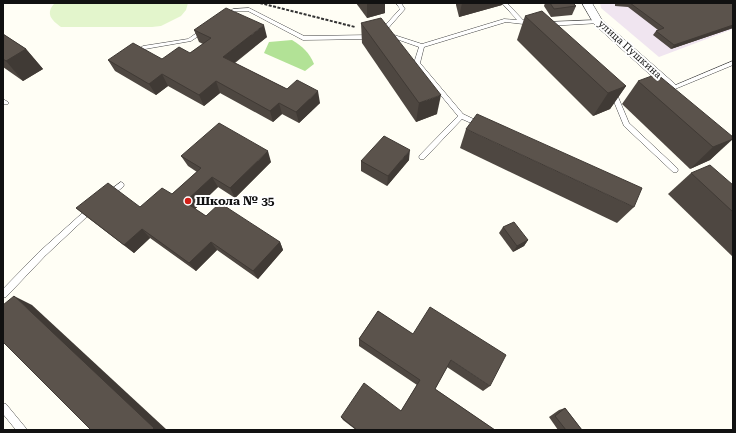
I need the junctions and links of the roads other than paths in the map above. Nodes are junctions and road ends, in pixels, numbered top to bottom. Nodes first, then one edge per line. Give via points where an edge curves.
1 (398, 3) edge
2 (504, 3) edge
3 (587, 3) edge
4 (222, 18) edge
5 (522, 22) junction
6 (598, 22) junction
7 (209, 27) edge
8 (381, 33) junction
9 (422, 46) junction
10 (132, 55) edge
11 (733, 63) edge
12 (673, 88) junction
13 (610, 89) edge
14 (685, 98) edge
15 (461, 116) junction
16 (490, 129) edge
17 (422, 157) dead end
18 (675, 170) dead end
19 (121, 185) dead end
20 (3, 294) edge
21 (3, 407) edge
22 (22, 430) edge

1 - 8 lane via 403,9
2 - 5 lane
3 - 6 street, улица Пушкина
4 - 8 lane via 235,10 249,9 303,38 372,36
5 - 6 lane via 543,25
5 - 9 lane via 506,20
6 - 12 street, улица Пушкина
7 - 10 lane via 189,40 143,48
8 - 9 lane
9 - 15 lane via 417,63
11 - 12 lane
12 - 14 street, улица Пушкина
13 - 18 lane via 615,94 626,124
15 - 16 lane
15 - 17 lane
19 - 20 lane via 81,216
21 - 22 lane

